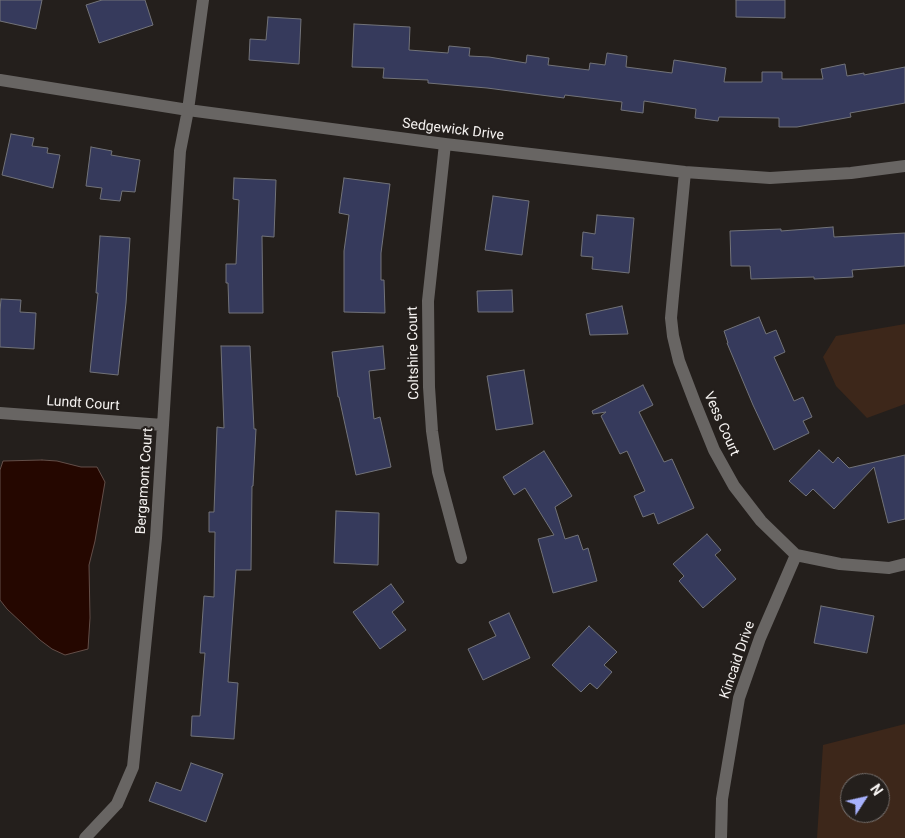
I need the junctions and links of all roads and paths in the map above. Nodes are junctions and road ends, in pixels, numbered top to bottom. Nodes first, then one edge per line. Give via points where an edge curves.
1 (203, 0) edge
2 (0, 80) edge
3 (188, 110) junction
4 (446, 144) junction
5 (905, 166) edge
6 (686, 172) junction
7 (0, 413) edge
8 (164, 425) junction
9 (796, 555) junction
10 (460, 558) dead end
11 (905, 564) edge
12 (85, 838) edge
13 (721, 838) edge

1 - 3 street, Bergamont Court
2 - 3 street, Sedgewick Drive
3 - 4 street, Sedgewick Drive
3 - 8 street, Bergamont Court via 180,151
4 - 6 street, Sedgewick Drive
4 - 10 street, Coltshire Court via 428,301 428,386 438,472
5 - 6 street, Sedgewick Drive via 770,178
6 - 9 street, Vess Court via 671,318 679,361 714,450 734,486 761,521
7 - 8 street, Lundt Court
8 - 12 street, Bergamont Court via 133,766 117,804
9 - 11 street via 840,564 888,568
9 - 13 street, Kincaid Drive via 760,638 739,698 722,799

